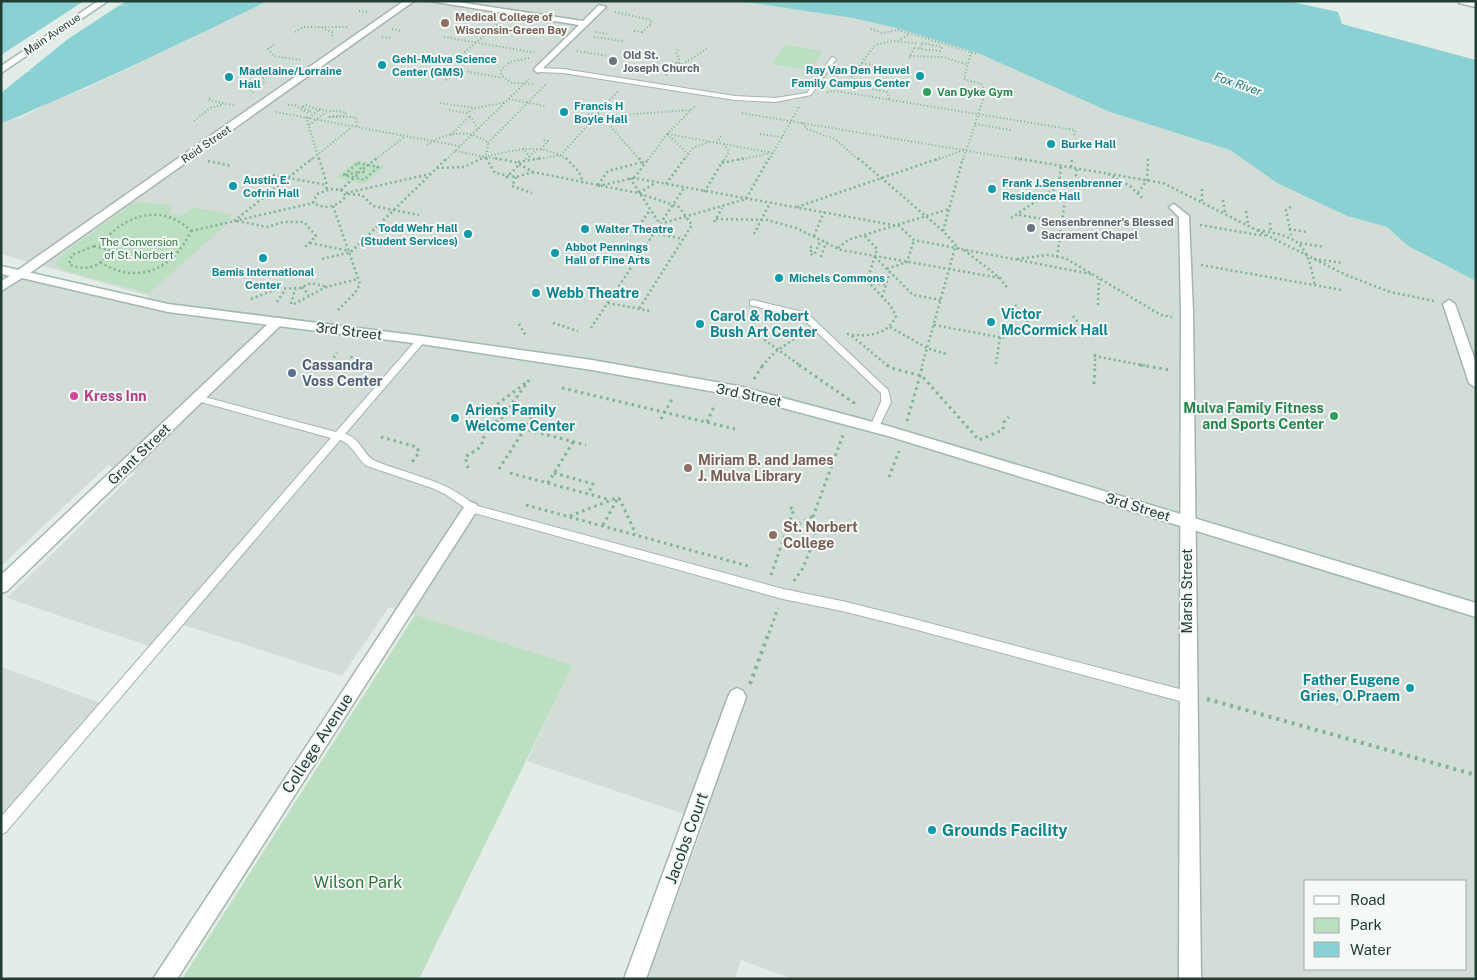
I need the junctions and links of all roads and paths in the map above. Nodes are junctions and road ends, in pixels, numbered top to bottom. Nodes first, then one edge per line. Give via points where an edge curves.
1 (104, 1) edge
2 (410, 1) edge
3 (434, 1) edge
4 (1462, 3) edge
5 (1476, 5) edge
6 (601, 9) joint
7 (502, 20) dead end
8 (586, 24) junction
9 (319, 27) junction
10 (371, 29) junction
11 (871, 29) dead end
12 (634, 31) dead end
13 (295, 32) dead end
14 (879, 32) junction
15 (910, 33) junction
16 (444, 37) dead end
17 (594, 37) dead end
18 (334, 41) dead end
19 (623, 41) dead end
20 (884, 42) junction
21 (898, 42) junction
22 (476, 43) junction
23 (274, 45) dead end
24 (560, 48) junction
25 (679, 48) dead end
26 (708, 48) dead end
27 (914, 48) junction
28 (920, 49) junction
29 (971, 52) junction
30 (540, 53) dead end
31 (977, 54) dead end
32 (608, 56) dead end
33 (459, 57) dead end
34 (833, 59) dead end
35 (672, 62) dead end
36 (677, 63) junction
37 (862, 63) junction
38 (321, 64) junction
39 (968, 65) junction
40 (878, 66) dead end
41 (647, 67) dead end
42 (1, 70) edge
43 (460, 70) dead end
44 (538, 70) junction
45 (464, 71) dead end
46 (672, 71) dead end
47 (962, 74) dead end
48 (966, 74) junction
49 (262, 75) dead end
50 (268, 75) junction
51 (284, 75) dead end
52 (503, 78) dead end
53 (551, 79) dead end
54 (446, 80) dead end
55 (627, 81) junction
56 (852, 85) junction
57 (841, 87) dead end
58 (248, 88) dead end
59 (806, 94) junction
60 (210, 98) dead end
61 (889, 99) junction
62 (508, 100) junction
63 (440, 103) dead end
64 (528, 103) junction
65 (224, 104) junction
66 (286, 105) dead end
67 (544, 106) dead end
68 (680, 106) dead end
69 (700, 106) dead end
70 (475, 108) junction
71 (256, 109) junction
72 (320, 109) junction
73 (328, 110) junction
74 (450, 110) dead end
75 (690, 110) junction
76 (677, 111) junction
77 (737, 112) dead end
78 (468, 113) junction
79 (588, 114) dead end
80 (979, 114) junction
81 (470, 116) junction
82 (597, 116) junction
83 (308, 118) junction
84 (317, 120) junction
85 (194, 121) dead end
86 (792, 121) junction
87 (803, 123) junction
88 (975, 124) junction
89 (309, 125) junction
90 (353, 126) junction
91 (357, 127) junction
92 (478, 128) junction
93 (1011, 130) dead end
94 (472, 134) junction
95 (667, 134) junction
96 (760, 134) dead end
97 (451, 135) junction
98 (404, 136) junction
99 (721, 136) dead end
100 (1074, 136) dead end
101 (782, 137) junction
102 (542, 140) dead end
103 (432, 142) junction
104 (712, 142) junction
105 (488, 143) junction
106 (716, 143) junction
107 (724, 144) junction
108 (427, 145) dead end
109 (459, 146) junction
110 (524, 148) junction
111 (539, 149) junction
112 (966, 149) junction
113 (456, 151) junction
114 (773, 152) junction
115 (318, 154) junction
116 (562, 154) junction
117 (688, 154) junction
118 (485, 156) junction
119 (530, 157) junction
120 (1148, 157) dead end
121 (1072, 158) dead end
122 (523, 161) junction
123 (515, 162) junction
124 (358, 163) junction
125 (643, 163) junction
126 (722, 163) junction
127 (520, 164) junction
128 (368, 165) junction
129 (1061, 165) junction
130 (378, 167) junction
131 (1071, 167) junction
132 (437, 168) junction
133 (1077, 168) junction
134 (351, 169) junction
135 (361, 171) junction
136 (533, 172) junction
137 (371, 173) junction
138 (1104, 173) junction
139 (431, 174) junction
140 (274, 175) dead end
141 (344, 175) junction
142 (288, 177) junction
143 (507, 177) junction
144 (516, 177) junction
145 (354, 178) junction
146 (630, 178) junction
147 (634, 178) junction
148 (879, 178) junction
149 (364, 180) junction
150 (1147, 180) junction
151 (584, 182) junction
152 (656, 182) junction
153 (666, 184) junction
154 (1059, 184) junction
155 (328, 185) junction
156 (598, 186) junction
157 (1067, 186) junction
158 (684, 188) junction
159 (1202, 189) dead end
160 (326, 190) junction
161 (341, 190) junction
162 (704, 192) junction
163 (1138, 192) junction
164 (532, 193) dead end
165 (638, 193) junction
166 (346, 194) junction
167 (746, 199) junction
168 (1144, 200) dead end
169 (1224, 200) dead end
170 (313, 202) junction
171 (1202, 202) junction
172 (770, 203) junction
173 (674, 205) junction
174 (333, 206) junction
175 (723, 207) junction
176 (796, 207) junction
177 (1174, 207) dead end
178 (1291, 207) dead end
179 (950, 209) junction
180 (394, 210) junction
181 (650, 210) junction
182 (1246, 211) dead end
183 (824, 212) junction
184 (1224, 213) junction
185 (419, 215) dead end
186 (1019, 215) junction
187 (926, 216) junction
188 (686, 218) junction
189 (1011, 218) dead end
190 (761, 220) junction
191 (234, 221) junction
192 (1062, 222) junction
193 (1184, 222) junction
194 (1270, 223) dead end
195 (660, 224) junction
196 (894, 226) junction
197 (1248, 226) junction
198 (624, 227) dead end
199 (1289, 229) junction
200 (636, 230) junction
201 (1255, 230) junction
202 (191, 231) junction
203 (943, 231) junction
204 (1271, 232) junction
205 (1306, 232) dead end
206 (654, 233) junction
207 (754, 234) dead end
208 (864, 235) junction
209 (1291, 235) junction
210 (814, 236) junction
211 (1268, 237) junction
212 (683, 239) junction
213 (821, 240) junction
214 (914, 240) junction
215 (309, 242) junction
216 (826, 242) junction
217 (1299, 243) junction
218 (100, 246) junction
219 (304, 247) dead end
220 (810, 247) dead end
221 (1324, 247) dead end
222 (838, 248) junction
223 (957, 248) junction
224 (964, 250) junction
225 (351, 252) junction
226 (875, 256) junction
227 (1057, 256) junction
228 (821, 258) dead end
229 (322, 259) dead end
230 (1014, 259) junction
231 (1311, 259) junction
232 (907, 261) junction
233 (100, 262) junction
234 (1186, 262) junction
235 (1343, 262) dead end
236 (950, 268) junction
237 (1, 270) edge
238 (888, 270) junction
239 (19, 274) junction
240 (1091, 274) junction
241 (1000, 278) junction
242 (1099, 279) junction
243 (358, 280) junction
244 (869, 283) junction
245 (886, 284) junction
246 (1315, 286) junction
247 (1, 287) edge
248 (302, 287) junction
249 (328, 287) junction
250 (295, 289) junction
251 (1008, 289) dead end
252 (285, 290) junction
253 (1342, 290) dead end
254 (309, 295) junction
255 (882, 297) junction
256 (251, 299) dead end
257 (941, 300) junction
258 (277, 302) dead end
259 (753, 302) dead end
260 (608, 303) junction
261 (1449, 304) joint
262 (1015, 305) dead end
263 (1098, 305) dead end
264 (639, 309) junction
265 (338, 310) dead end
266 (650, 311) dead end
267 (1073, 316) dead end
268 (1187, 321) junction
269 (277, 322) junction
270 (553, 323) dead end
271 (519, 324) dead end
272 (1030, 324) dead end
273 (934, 325) junction
274 (815, 326) junction
275 (890, 327) junction
276 (591, 328) dead end
277 (578, 330) dead end
278 (756, 334) dead end
279 (844, 334) dead end
280 (850, 335) junction
281 (526, 336) dead end
282 (1089, 336) dead end
283 (1000, 337) junction
284 (1004, 338) dead end
285 (422, 340) junction
286 (778, 348) junction
287 (927, 348) junction
288 (337, 353) dead end
289 (946, 354) dead end
290 (353, 356) dead end
291 (370, 358) dead end
292 (996, 364) dead end
293 (326, 369) dead end
294 (362, 369) dead end
295 (345, 370) dead end
296 (1187, 373) junction
297 (920, 375) junction
298 (1476, 383) edge
299 (1094, 384) dead end
300 (562, 388) dead end
301 (748, 394) junction
302 (197, 398) junction
303 (672, 399) dead end
304 (542, 402) dead end
305 (715, 404) dead end
306 (492, 408) dead end
307 (666, 411) junction
308 (1009, 417) dead end
309 (661, 419) dead end
310 (849, 420) junction
311 (496, 422) junction
312 (707, 422) junction
313 (875, 427) junction
314 (736, 429) dead end
315 (524, 430) junction
316 (339, 436) junction
317 (904, 436) junction
318 (380, 438) dead end
319 (573, 442) junction
320 (586, 445) dead end
321 (420, 463) dead end
322 (468, 468) dead end
323 (499, 469) dead end
324 (510, 473) dead end
325 (554, 473) junction
326 (889, 477) dead end
327 (548, 483) junction
328 (588, 494) junction
329 (619, 497) junction
330 (611, 500) junction
331 (526, 505) dead end
332 (788, 507) dead end
333 (471, 508) junction
334 (569, 516) junction
335 (814, 516) junction
336 (1187, 522) junction
337 (603, 525) junction
338 (787, 530) junction
339 (636, 534) junction
340 (594, 542) junction
341 (754, 568) dead end
342 (763, 570) dead end
343 (772, 573) junction
344 (1, 586) edge
345 (766, 589) junction
346 (783, 594) junction
347 (1476, 610) edge
348 (1187, 695) junction
349 (737, 697) joint
350 (1476, 775) edge
351 (1, 827) edge
352 (164, 979) edge
353 (635, 979) edge
354 (1190, 979) edge

1 - 42 street, Main Avenue
2 - 10 street, Reid Street
3 - 8 street
4 - 5 street
6 - 8 street
6 - 12 path via 650,20 641,33
7 - 22 path
8 - 24 street
9 - 10 path
9 - 13 path via 303,27
9 - 18 path via 332,32
10 - 38 street, Reid Street
11 - 14 path
14 - 15 path via 898,30
14 - 20 path
15 - 21 path
15 - 29 path
16 - 22 path
17 - 19 path
20 - 21 path
20 - 37 path via 873,46
21 - 27 path via 916,42
22 - 30 path
22 - 33 path
23 - 38 path via 268,49 274,56
24 - 32 path
24 - 44 street
25 - 36 path
26 - 36 path via 684,63
27 - 28 path
27 - 39 path via 910,57 943,59
28 - 28 path via 940,51 942,46 922,43
29 - 31 path
29 - 39 path
34 - 59 lane
35 - 36 path
37 - 40 path
37 - 56 path via 849,80
38 - 71 street, Reid Street
39 - 48 path
41 - 46 path
43 - 54 path
44 - 55 lane
44 - 62 path
45 - 52 path
47 - 48 path
48 - 80 path via 964,79 981,84 985,89
49 - 50 path
50 - 51 path
50 - 58 path
53 - 64 path
55 - 59 lane via 734,98 775,100
55 - 82 path
56 - 57 path
56 - 61 path via 888,92
59 - 61 path via 836,91
59 - 86 path
60 - 65 path via 210,101
61 - 80 path
62 - 64 path
62 - 70 path
62 - 92 path
63 - 70 path
64 - 67 path
64 - 105 path
65 - 71 path
65 - 85 path via 210,108
66 - 72 path via 294,105 308,113 311,111 301,107 306,104
68 - 76 path
69 - 75 path
70 - 78 path
71 - 83 path
71 - 239 street, Reid Street
72 - 73 path
72 - 83 path
73 - 84 path
73 - 91 path via 346,112 346,115 328,117 356,117
74 - 78 path
75 - 76 path
75 - 95 path
76 - 82 path
77 - 86 path
78 - 81 path
79 - 82 path
80 - 88 path
80 - 100 path via 1075,130
81 - 92 path
81 - 97 path
82 - 116 path
82 - 125 path via 605,120
83 - 84 path
83 - 89 path
84 - 89 path
84 - 90 path
86 - 87 path
86 - 101 path
87 - 112 path
87 - 148 path via 807,128 835,139
88 - 93 path
88 - 112 path
89 - 115 path
90 - 91 path
90 - 115 path
91 - 98 path
92 - 94 path
94 - 97 path
94 - 105 path
94 - 109 path
95 - 104 path
95 - 117 path
95 - 125 path
96 - 101 path
97 - 103 path
98 - 103 path
98 - 128 path
99 - 106 path
101 - 114 path
102 - 111 path via 548,141
103 - 108 path
103 - 109 path
104 - 106 path
104 - 117 path via 695,146
105 - 118 path
106 - 107 path
107 - 114 path
107 - 126 path via 729,152
109 - 113 path
110 - 111 path
110 - 118 path
110 - 119 path
111 - 116 path
111 - 119 path
112 - 129 path
112 - 148 path
112 - 179 path
113 - 118 path
113 - 132 path
114 - 126 path
114 - 167 path
115 - 142 path
115 - 155 path
116 - 122 path
116 - 151 path
117 - 153 path
118 - 123 path
118 - 132 path via 476,163 461,167
118 - 143 path via 495,173
119 - 122 path
120 - 150 path
121 - 131 path
122 - 123 path
122 - 127 path
123 - 127 path
124 - 128 path
124 - 134 path
124 - 135 path
125 - 147 path
125 - 156 path via 608,171
126 - 162 path
127 - 136 path
127 - 143 path
128 - 130 path
128 - 135 path
129 - 131 path
129 - 154 path
130 - 135 path
130 - 137 path
131 - 133 path
132 - 139 path
133 - 138 path
133 - 157 path via 1075,185
134 - 135 path
134 - 141 path
135 - 137 path
135 - 141 path
135 - 145 path
135 - 149 path
136 - 144 path
136 - 151 path
137 - 149 path
138 - 150 path
138 - 163 path
139 - 166 path
139 - 180 path
140 - 142 path
141 - 145 path
142 - 155 path
142 - 191 path
143 - 144 path
144 - 164 path via 512,186
145 - 149 path
145 - 161 path
146 - 147 path
146 - 156 path
146 - 165 path
147 - 152 path
148 - 176 path
148 - 187 path
150 - 163 path
150 - 171 path via 1172,186
151 - 156 path
152 - 153 path
152 - 165 path
153 - 158 path
154 - 157 path
154 - 186 path
155 - 160 path
156 - 165 path
157 - 192 path
158 - 162 path
158 - 173 path
159 - 171 path
160 - 161 path
160 - 170 path via 314,197
161 - 166 path
162 - 167 path
163 - 168 path
165 - 173 path
165 - 181 path
166 - 174 path via 343,202
166 - 180 path via 362,195 374,206
167 - 172 path
167 - 175 path
169 - 184 path
170 - 174 path via 323,207
170 - 191 path
171 - 184 path
172 - 176 path
172 - 190 path
173 - 188 path
173 - 195 path
174 - 225 path
175 - 188 path
175 - 190 path via 715,221
176 - 183 path
177 - 193 street via 1184,216
178 - 199 path via 1286,210
179 - 187 path
179 - 203 path
180 - 185 path
180 - 225 path
181 - 195 path
181 - 200 path
182 - 197 path
183 - 196 path
183 - 210 path
184 - 197 path
186 - 189 path
186 - 192 path
187 - 196 path
187 - 203 path
188 - 195 path
188 - 212 path via 692,224
190 - 207 path
190 - 210 path via 783,224
191 - 202 path
191 - 215 path via 267,227 283,222 304,222 316,236
192 - 227 path
193 - 211 path
193 - 234 street, Marsh Street
194 - 204 path
195 - 206 path
196 - 208 path
196 - 214 path via 899,226
197 - 201 path
198 - 200 path
199 - 205 path
199 - 209 path
200 - 206 path
201 - 204 path
201 - 211 path
202 - 218 path via 179,220 150,216 119,226
202 - 233 path via 183,249 160,267 136,273 118,273
203 - 223 path
204 - 209 path
206 - 212 path
206 - 260 path
208 - 222 path via 848,240
208 - 226 path via 877,249
209 - 217 path
210 - 213 path
211 - 231 path
212 - 264 path
213 - 216 path
213 - 220 path via 814,255 810,254
214 - 223 path
214 - 232 path
215 - 219 path
215 - 225 path
216 - 222 path
216 - 228 path
217 - 221 path
217 - 231 path via 1306,248
218 - 233 path via 107,248 109,253
218 - 233 path via 77,252 68,261 71,267 81,268
222 - 226 path
223 - 224 path
223 - 236 path
224 - 230 path
224 - 241 path
225 - 229 path
225 - 243 path
226 - 232 path
226 - 238 path
226 - 244 path
227 - 230 path
227 - 240 path
230 - 240 path
231 - 235 path
231 - 246 path
231 - 261 path via 1390,292
232 - 236 path
232 - 238 path
234 - 246 path
234 - 268 street, Marsh Street
236 - 241 path
236 - 257 path
237 - 239 street, 3rd Street
238 - 245 path
238 - 257 path via 913,294
239 - 247 street, Reid Street
239 - 269 street, 3rd Street via 168,308
240 - 242 path
241 - 251 path
242 - 263 path
242 - 268 path via 1161,315
243 - 249 path
243 - 265 path via 358,288
244 - 245 path
244 - 255 path
245 - 255 path
246 - 253 path
248 - 249 path via 311,283
248 - 250 path
248 - 254 path
249 - 254 path
250 - 252 path
250 - 254 path via 292,304
252 - 256 path via 276,289
252 - 258 path
255 - 275 path via 895,313
257 - 273 path
259 - 274 lane via 796,311
260 - 264 path
260 - 276 path
261 - 298 street
262 - 272 path
264 - 266 path
267 - 282 path
268 - 296 street, Marsh Street
269 - 285 street, 3rd Street
269 - 302 street, Grant Street
270 - 277 path
271 - 281 path
273 - 283 path
273 - 287 path
274 - 286 path
274 - 313 lane via 885,392 886,402
275 - 280 path via 871,336
275 - 287 path
278 - 286 path
279 - 280 path
280 - 297 path via 891,368
283 - 284 path
283 - 292 path
285 - 301 street, 3rd Street via 592,365
285 - 316 lane
286 - 301 path via 760,368
286 - 310 path via 854,403
287 - 289 path
287 - 297 path
288 - 293 path
290 - 295 path via 342,369
291 - 294 path
296 - 299 path via 1095,354
296 - 336 street, Marsh Street
297 - 308 path via 979,440 1003,430
297 - 317 path
300 - 307 path
301 - 310 street, 3rd Street
302 - 316 lane
302 - 344 street, Grant Street
303 - 307 path
304 - 315 path
305 - 312 path
306 - 311 path via 529,380
307 - 309 path
307 - 312 path
310 - 313 street, 3rd Street
310 - 335 path
311 - 315 path
311 - 322 path via 483,426 484,442 478,450 465,457
312 - 314 path
313 - 317 street, 3rd Street
315 - 319 path
315 - 323 path
316 - 333 lane via 354,443 360,455 370,463 439,486 460,497
316 - 351 lane
317 - 326 path
317 - 336 street, 3rd Street
318 - 321 path via 417,447 419,453 412,461
319 - 320 path
319 - 325 path
324 - 327 path
325 - 327 path
325 - 328 path via 593,484
327 - 328 path
328 - 330 path
329 - 330 path
329 - 337 path
329 - 339 path
330 - 334 path
331 - 334 path
332 - 338 path via 794,509
333 - 340 lane
333 - 352 street, College Avenue
334 - 337 path
335 - 338 path
335 - 346 path via 810,525 816,535 804,568
336 - 347 street, 3rd Street
336 - 348 street, Marsh Street
337 - 339 path
337 - 340 path
338 - 343 path
339 - 341 path
340 - 345 lane
342 - 343 path
343 - 345 path
345 - 346 lane
346 - 348 lane via 910,623
346 - 349 path via 744,700
348 - 350 path
348 - 354 street, Marsh Street
349 - 353 street, Jacobs Court

